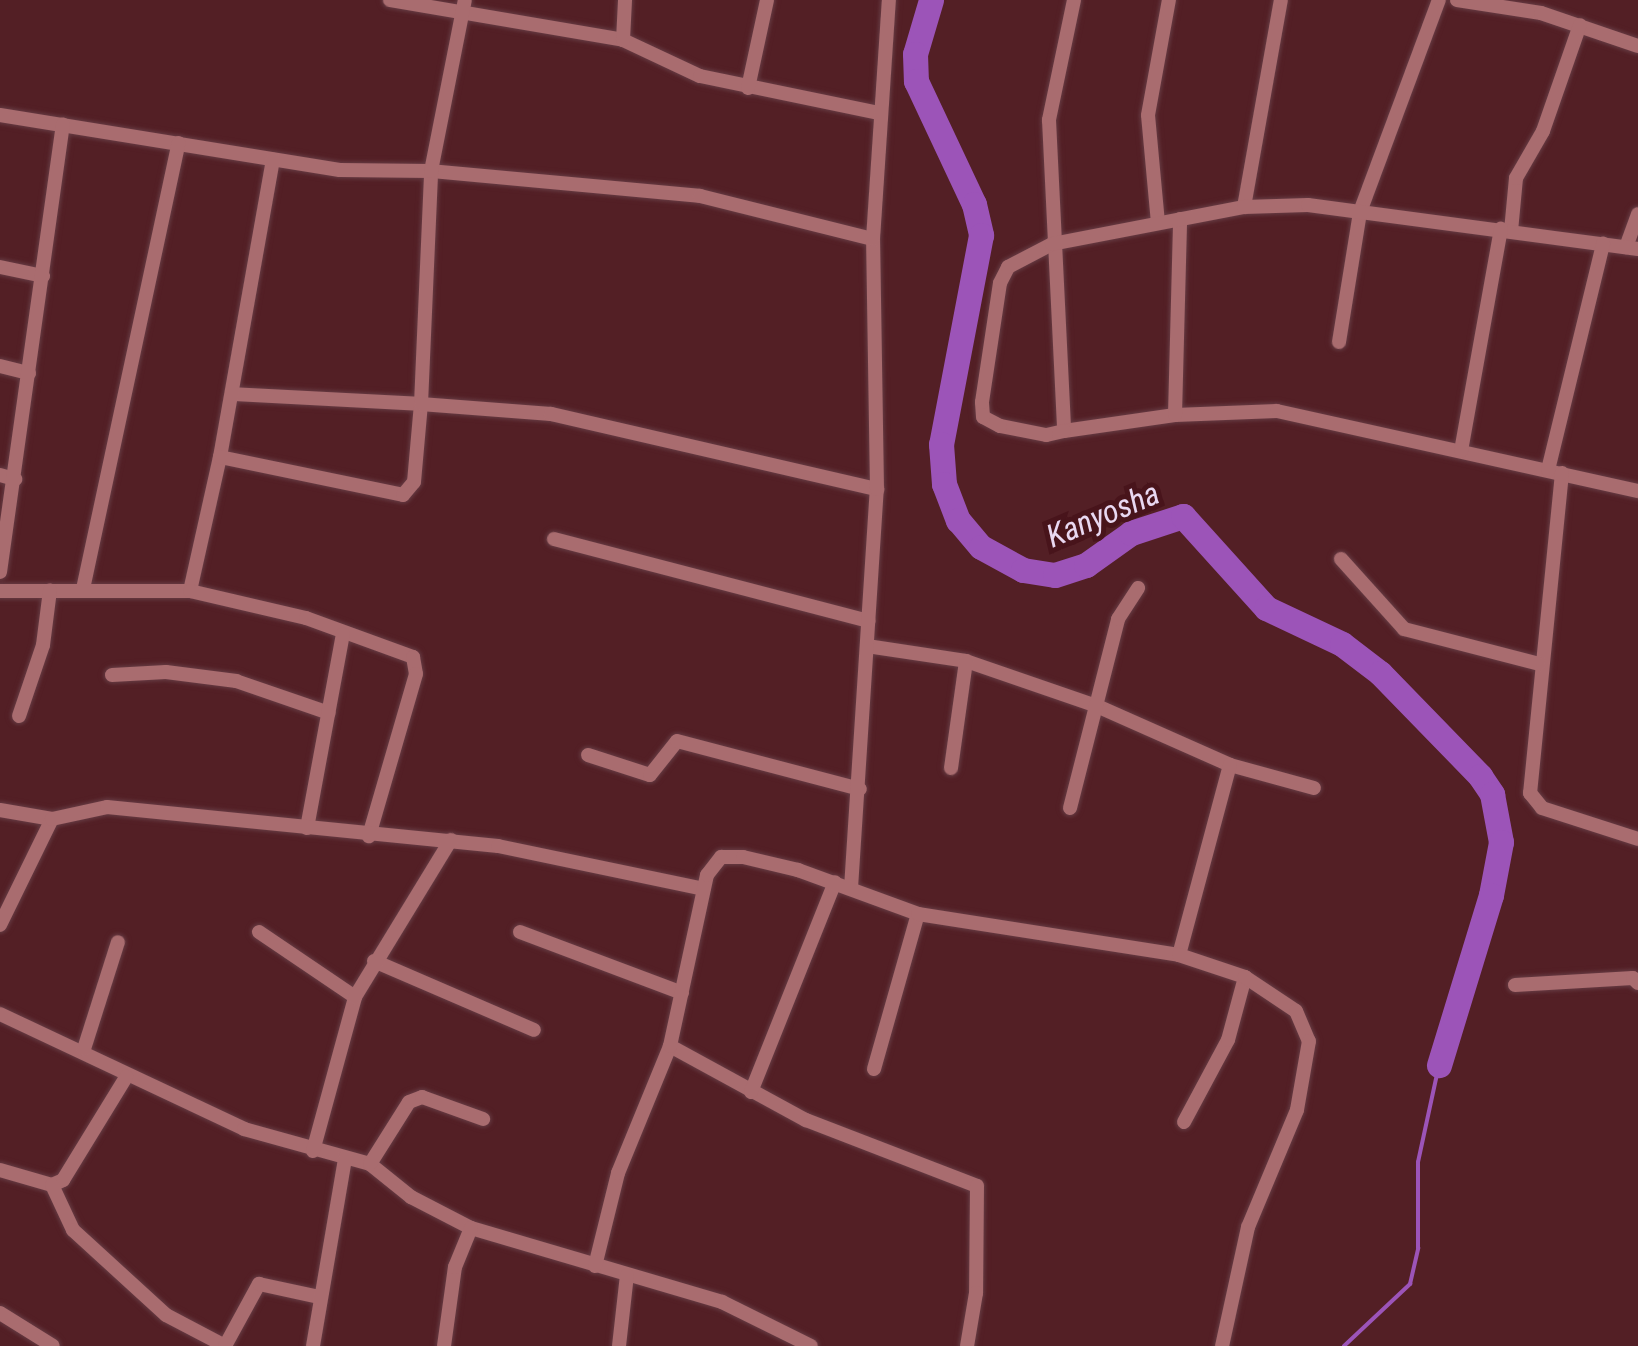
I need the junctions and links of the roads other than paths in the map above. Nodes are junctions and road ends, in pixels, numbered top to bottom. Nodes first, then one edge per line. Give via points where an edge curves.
1 (390, 0) edge
2 (625, 0) edge
3 (768, 0) edge
4 (889, 0) edge
5 (1074, 0) edge
6 (1169, 0) edge
7 (1281, 0) edge
8 (1439, 0) edge
9 (1457, 0) edge
10 (464, 4) edge
11 (1580, 25) junction
12 (623, 40) junction
13 (1638, 46) edge
14 (748, 88) junction
15 (878, 113) junction
16 (0, 115) edge
17 (63, 124) junction
18 (179, 143) junction
19 (273, 160) junction
20 (431, 171) junction
21 (1244, 206) junction
22 (1360, 212) junction
23 (1638, 214) edge
24 (1180, 220) junction
25 (1158, 223) junction
26 (1506, 230) junction
27 (872, 239) junction
28 (1052, 244) junction
29 (1604, 244) junction
30 (1632, 248) edge
31 (0, 268) edge
32 (42, 276) junction
33 (1339, 342) dead end
34 (0, 366) edge
35 (29, 374) junction
36 (232, 394) junction
37 (421, 404) junction
38 (1175, 415) junction
39 (1064, 431) junction
40 (1460, 450) junction
41 (220, 457) junction
42 (1555, 472) junction
43 (7, 477) edge
44 (877, 489) junction
45 (1638, 491) edge
46 (554, 539) dead end
47 (1341, 559) dead end
48 (0, 572) edge
49 (1138, 588) dead end
50 (83, 589) junction
51 (50, 590) junction
52 (0, 591) edge
53 (190, 591) junction
54 (870, 620) junction
55 (343, 634) junction
56 (867, 646) junction
57 (966, 661) junction
58 (1538, 664) junction
59 (112, 675) dead end
60 (1097, 706) junction
61 (328, 713) junction
62 (19, 716) dead end
63 (588, 754) dead end
64 (1230, 765) junction
65 (952, 768) dead end
66 (1314, 788) dead end
67 (860, 789) junction
68 (1070, 808) dead end
69 (0, 810) edge
70 (52, 819) junction
71 (307, 828) junction
72 (368, 836) junction
73 (1638, 839) edge
74 (451, 840) junction
75 (835, 882) junction
76 (851, 888) junction
77 (704, 889) junction
78 (918, 914) junction
79 (0, 926) edge
80 (259, 932) dead end
81 (520, 932) dead end
82 (118, 942) dead end
83 (1180, 955) junction
84 (374, 961) junction
85 (1636, 976) edge
86 (1245, 977) junction
87 (1516, 985) dead end
88 (682, 993) junction
89 (354, 997) junction
90 (0, 1014) edge
91 (534, 1030) dead end
92 (670, 1046) junction
93 (84, 1050) junction
94 (874, 1069) dead end
95 (126, 1077) junction
96 (751, 1092) junction
97 (483, 1119) dead end
98 (1184, 1122) dead end
99 (313, 1151) junction
100 (344, 1158) junction
101 (370, 1164) junction
102 (0, 1170) edge
103 (52, 1185) junction
104 (471, 1228) junction
105 (596, 1266) junction
106 (628, 1274) junction
107 (319, 1297) junction
108 (0, 1313) edge
109 (801, 1344) edge
110 (52, 1346) edge
111 (225, 1346) edge
112 (313, 1346) edge
113 (444, 1346) edge
114 (619, 1346) edge
115 (967, 1346) edge
116 (1222, 1346) edge

1 - 10 street
2 - 12 street
3 - 14 street
4 - 15 street
5 - 28 street via 1049,120
6 - 25 street via 1148,115 1150,192
7 - 21 street
8 - 22 street
9 - 11 street
10 - 12 street
10 - 20 street
11 - 13 street
11 - 26 street via 1543,131 1516,178
12 - 14 street via 700,76
14 - 15 street
15 - 27 street
16 - 17 street
17 - 18 street
17 - 32 street
18 - 19 street
18 - 50 street
19 - 20 street
19 - 36 street
20 - 27 street via 700,196
20 - 37 street
21 - 22 street
21 - 24 street
22 - 26 street
22 - 33 street
23 - 30 street
24 - 25 street
24 - 38 street
25 - 28 street
26 - 29 street
26 - 40 street
27 - 44 street
28 - 39 street
28 - 39 street via 1008,267 1000,283 982,402 988,422 1046,435
29 - 30 street
29 - 42 street
31 - 32 street
32 - 35 street
34 - 35 street
35 - 43 street
36 - 37 street
36 - 41 street
37 - 41 street via 414,482 403,495
37 - 44 street via 551,414
38 - 39 street
38 - 40 street via 1295,413
40 - 42 street
41 - 53 street
42 - 45 street
42 - 58 street
43 - 48 street
44 - 54 street
46 - 54 street
47 - 58 street via 1404,629
49 - 60 street via 1118,619
50 - 51 street
50 - 53 street
51 - 52 street
51 - 62 street via 43,645
53 - 55 street via 251,602
54 - 56 street
55 - 61 street
55 - 72 street via 417,664
56 - 57 street
56 - 67 street
57 - 60 street
57 - 65 street
58 - 73 street via 1533,802
59 - 61 street via 166,672 236,682
60 - 64 street
60 - 68 street
61 - 71 street
63 - 67 street via 650,775 676,741
64 - 66 street
64 - 83 street
67 - 76 street
69 - 70 street
70 - 71 street via 89,808 156,808
70 - 79 street
71 - 72 street
72 - 74 street
74 - 77 street
74 - 84 street
75 - 76 street
75 - 77 street via 768,862 721,857
75 - 96 street
76 - 78 street
77 - 88 street
78 - 83 street
78 - 94 street
80 - 89 street
81 - 88 street
82 - 93 street
83 - 86 street
84 - 89 street
84 - 91 street
85 - 87 street
86 - 98 street via 1221,1056
86 - 116 street via 1296,1010 1309,1041 1285,1150 1236,1264
88 - 92 street
89 - 99 street
90 - 93 street
92 - 96 street
92 - 105 street via 618,1173
93 - 95 street
95 - 99 street
95 - 103 street via 71,1168
96 - 115 street via 840,1135 977,1186 976,1293
97 - 101 street via 422,1096 410,1102
99 - 100 street
100 - 101 street
100 - 107 street
101 - 104 street via 410,1198
102 - 103 street
103 - 111 street via 73,1230 166,1315
104 - 105 street
104 - 113 street via 455,1267
105 - 106 street
106 - 109 street via 722,1302
106 - 114 street
107 - 111 street via 258,1284
107 - 112 street
108 - 110 street

